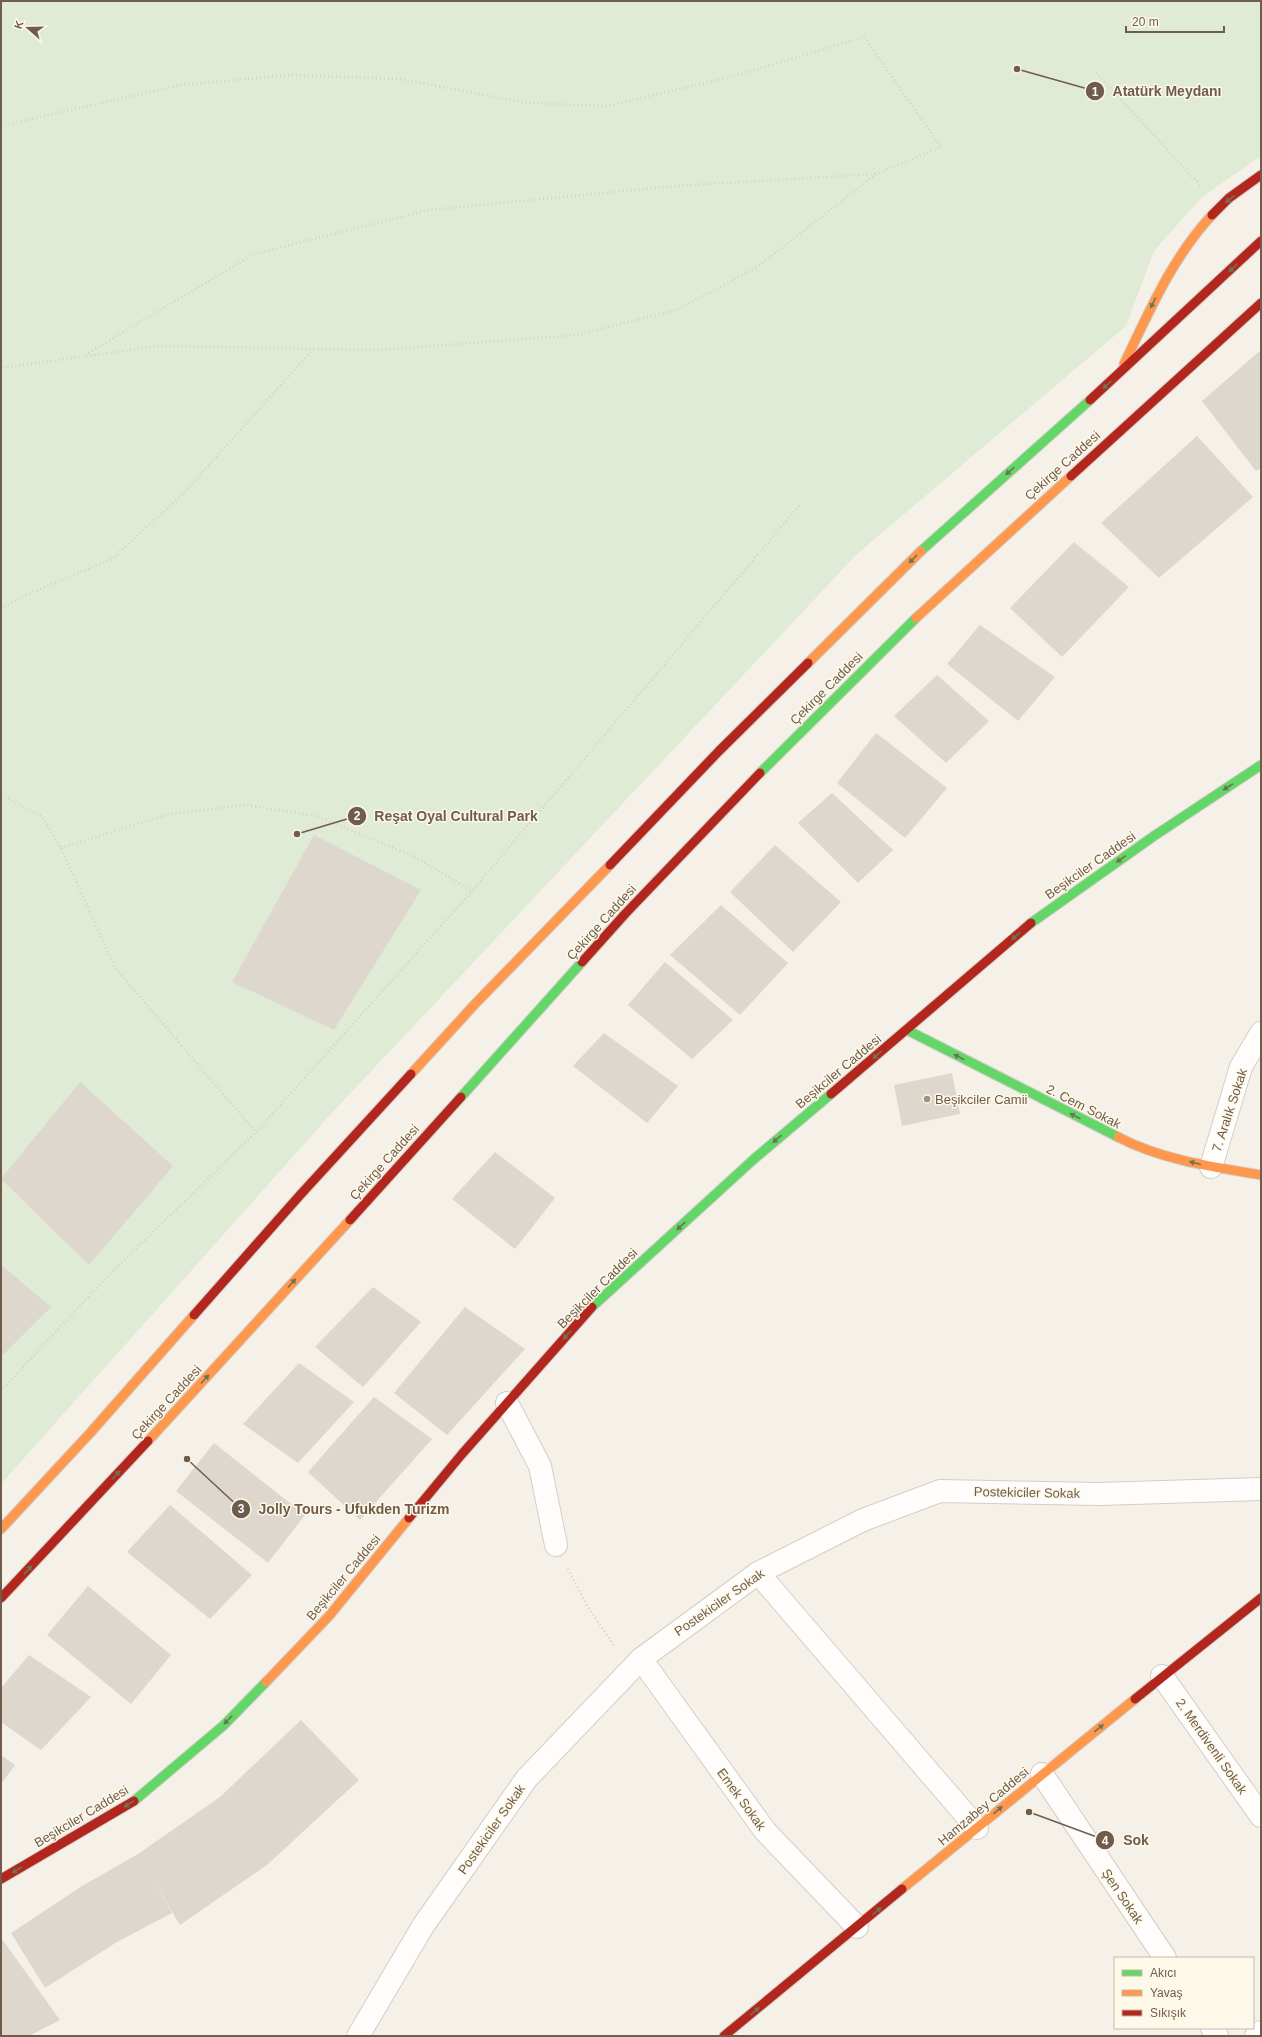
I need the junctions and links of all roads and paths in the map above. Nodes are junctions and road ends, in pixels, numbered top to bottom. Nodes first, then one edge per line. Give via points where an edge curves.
1 (1096, 73) dead end
2 (1, 126) edge
3 (876, 174) junction
4 (1261, 175) edge
5 (1220, 206) junction
6 (1261, 241) edge
7 (1261, 303) edge
8 (313, 349) junction
9 (83, 356) junction
10 (1, 368) edge
11 (1118, 375) junction
12 (800, 504) dead end
13 (1, 609) edge
14 (1261, 765) edge
15 (1, 795) edge
16 (61, 848) junction
17 (472, 891) junction
18 (907, 1030) junction
19 (1261, 1032) edge
20 (256, 1132) junction
21 (1211, 1167) junction
22 (1261, 1175) edge
23 (1, 1391) edge
24 (507, 1403) junction
25 (1261, 1489) edge
26 (1, 1528) edge
27 (556, 1545) joint
28 (758, 1573) junction
29 (1, 1598) edge
30 (1261, 1598) edge
31 (635, 1665) junction
32 (1162, 1676) junction
33 (1042, 1774) junction
34 (1261, 1816) edge
35 (977, 1828) junction
36 (1, 1879) edge
37 (858, 1927) junction
38 (1164, 1957) edge
39 (1261, 2032) edge
40 (358, 2036) edge
41 (724, 2036) edge
42 (1256, 2036) edge

1 - 5 path
2 - 3 path via 180,85 290,75 400,79 528,103 607,106 734,76 864,38 941,147
3 - 8 path via 756,268 676,310 576,335 380,350
3 - 9 path via 675,186 429,210 254,254
4 -> 5 main road
5 -> 11 main road via 1185,247 1174,265
6 -> 11 main road
29 -> 7 main road, Çekirge Caddesi via 169,1418 625,914 784,748 929,605
8 - 9 path via 158,346
8 - 13 path via 181,496 112,559 26,595
9 - 10 path
11 -> 26 main road via 928,544 713,757 475,1004 301,1194 91,1432
12 - 17 path
14 -> 18 main road, Beşikciler Caddesi via 1036,918
15 - 16 path via 41,816
16 - 17 path via 169,814 246,805 317,816 415,858
16 - 20 path via 115,968
17 - 20 path
21 -> 18 main road, 2. Cem Sokak via 1135,1146
18 -> 24 main road, Beşikciler Caddesi via 754,1159 591,1308
19 - 21 street, 7. Aralık Sokak via 1241,1067
20 - 23 path via 102,1281
21 - 22 main road, 2. Cem Sokak
24 - 27 street via 540,1466
24 -> 36 main road, Beşikciler Caddesi via 329,1616 224,1725 132,1802
25 - 28 street, Postekiciler Sokak via 1099,1494 940,1491 863,1520
27 - 31 path via 586,1604
28 - 31 street, Postekiciler Sokak
28 - 35 street
30 - 32 main road, Hamzabey Caddesi
31 - 37 street, Emek Sokak via 765,1830
31 - 40 street, Postekiciler Sokak via 527,1778 423,1926
33 -> 32 main road, Hamzabey Caddesi
32 - 34 street, 2. Merdivenli Sokak
35 -> 33 main road, Hamzabey Caddesi
33 - 38 street, Şen Sokak
37 -> 35 main road, Hamzabey Caddesi
41 -> 37 main road, Hamzabey Caddesi
39 - 42 street

